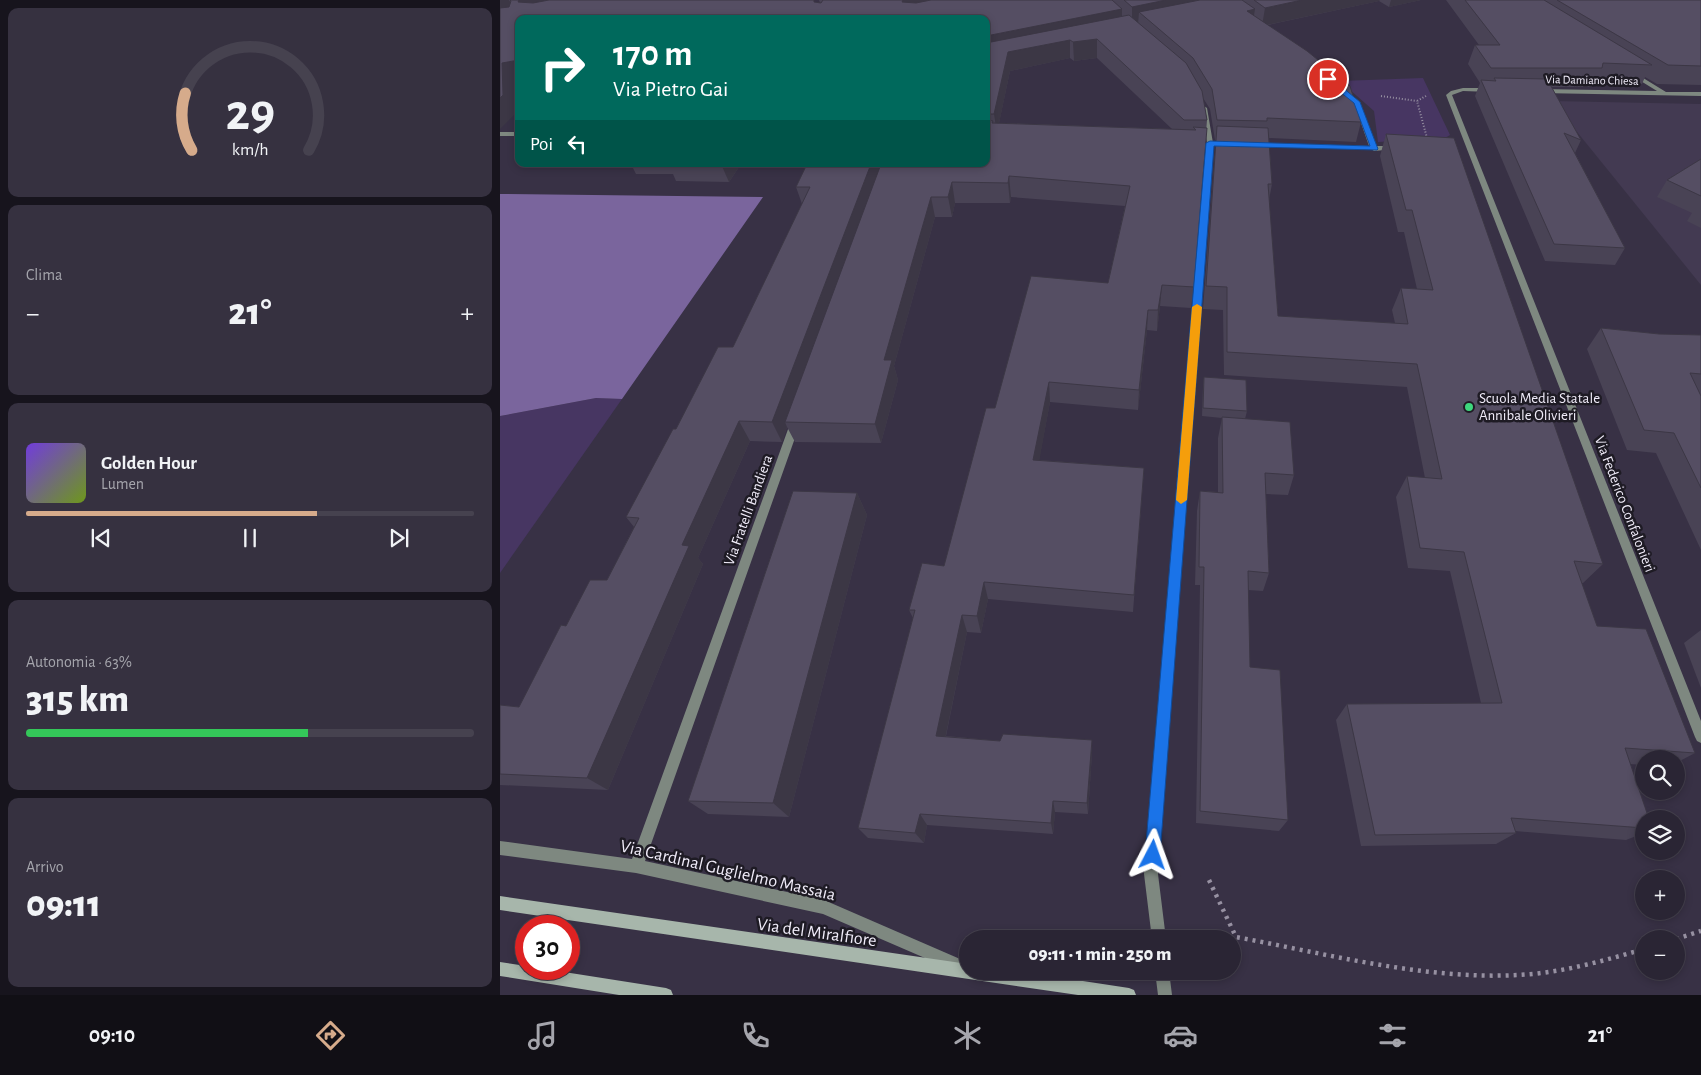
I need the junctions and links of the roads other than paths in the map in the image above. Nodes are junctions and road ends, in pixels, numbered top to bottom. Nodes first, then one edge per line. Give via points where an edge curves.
1 (1630, 72) edge
2 (1336, 85) edge
3 (1494, 90) edge
4 (1534, 91) edge
5 (1664, 93) junction
6 (1701, 94) edge
7 (1201, 103) edge
8 (500, 134) edge
9 (515, 134) edge
10 (1249, 145) edge
11 (1429, 146) edge
12 (1374, 149) junction
13 (800, 407) edge
14 (1701, 738) edge
15 (500, 848) edge
16 (636, 866) junction
17 (500, 904) edge
18 (1158, 930) edge
19 (959, 966) edge
20 (500, 969) edge
21 (959, 970) edge
22 (1027, 980) edge
23 (1163, 980) edge
24 (666, 995) edge
25 (1129, 995) edge
26 (1165, 995) edge

1 - 5 street
2 - 12 street via 1357,102
3 - 14 street, Via Federico Confalonieri via 1453,91 1449,95 1462,143
4 - 5 street, Via Damiano Chiesa
5 - 6 street, Via Damiano Chiesa
7 - 18 street via 1210,143 1151,874
8 - 9 street
10 - 12 street
11 - 12 street
13 - 16 street, Via Fratelli Bandiera
15 - 16 street, Via Cardinal Guglielmo Massaia
16 - 19 street, Via Cardinal Guglielmo Massaia via 824,907
17 - 21 main road, Via del Miralfiore
20 - 24 main road
22 - 25 main road, Via del Miralfiore
23 - 26 street

